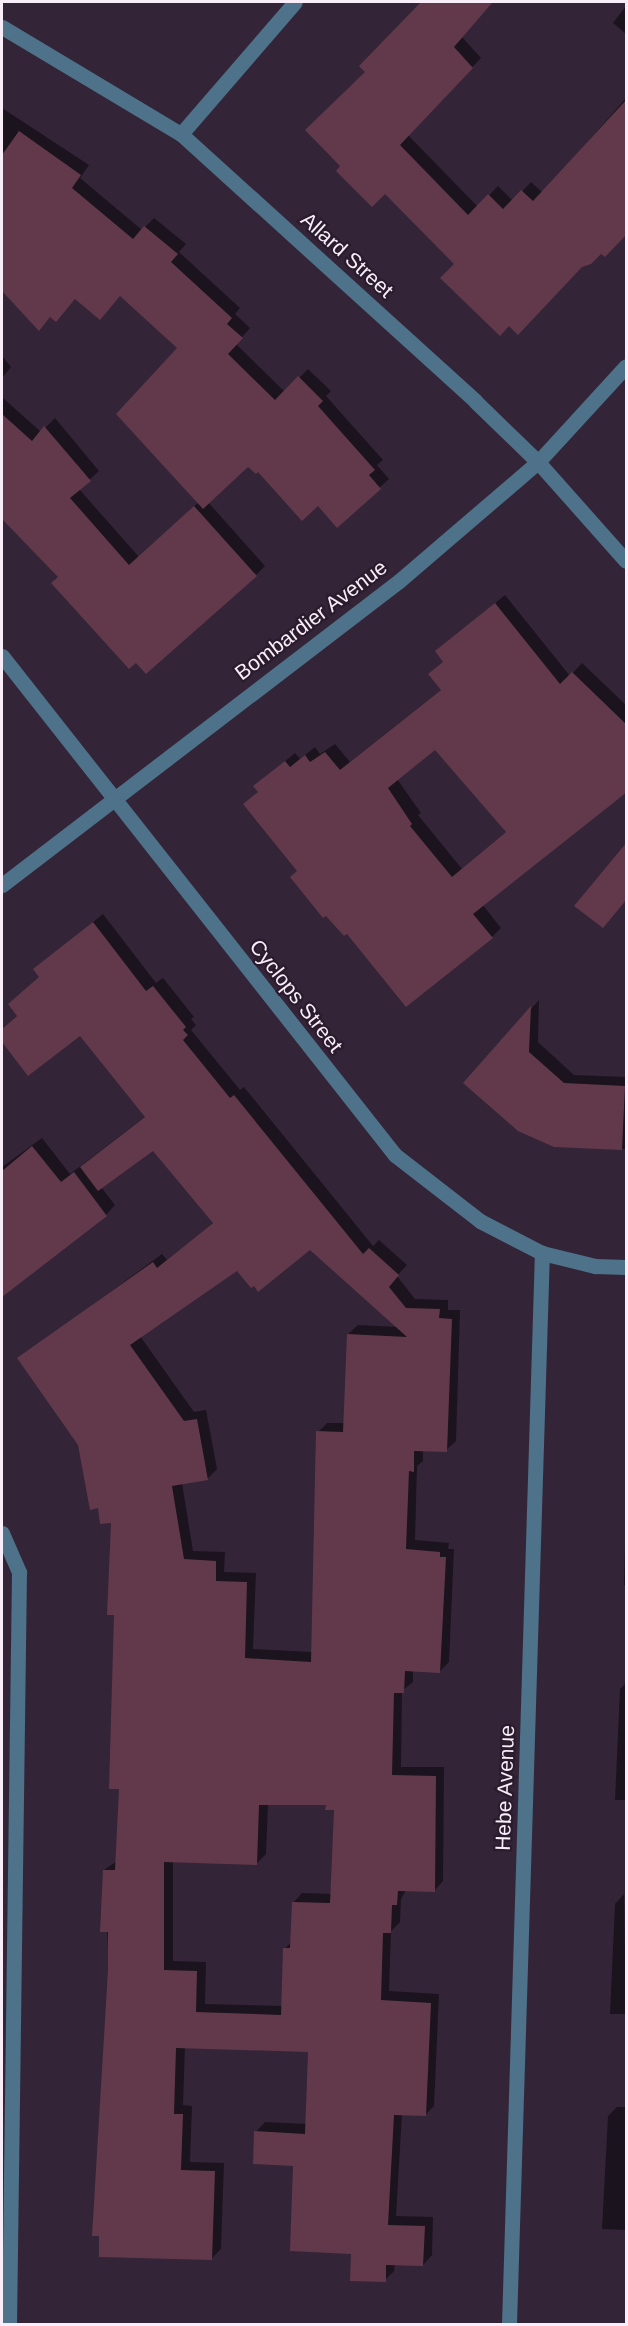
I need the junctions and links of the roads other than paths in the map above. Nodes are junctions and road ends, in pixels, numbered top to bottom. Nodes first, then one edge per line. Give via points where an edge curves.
1 (295, 2) edge
2 (2, 27) edge
3 (181, 134) junction
4 (627, 366) edge
5 (538, 462) junction
6 (627, 561) edge
7 (2, 656) edge
8 (112, 798) junction
9 (2, 885) edge
10 (542, 1253) junction
11 (627, 1267) edge
12 (2, 1533) edge
13 (9, 2325) edge
14 (510, 2325) edge

1 - 3 street
2 - 3 street, Allard Street
3 - 5 street, Allard Street
4 - 5 street, Bombardier Avenue
5 - 6 street, Allard Street
5 - 8 street, Bombardier Avenue via 399,581
7 - 8 street, Cyclops Street
8 - 9 street, Bombardier Avenue
8 - 10 street, Cyclops Street via 395,1155 480,1221
10 - 11 street, Cyclops Street via 595,1266
10 - 14 street, Hebe Avenue
12 - 13 street via 19,1572

